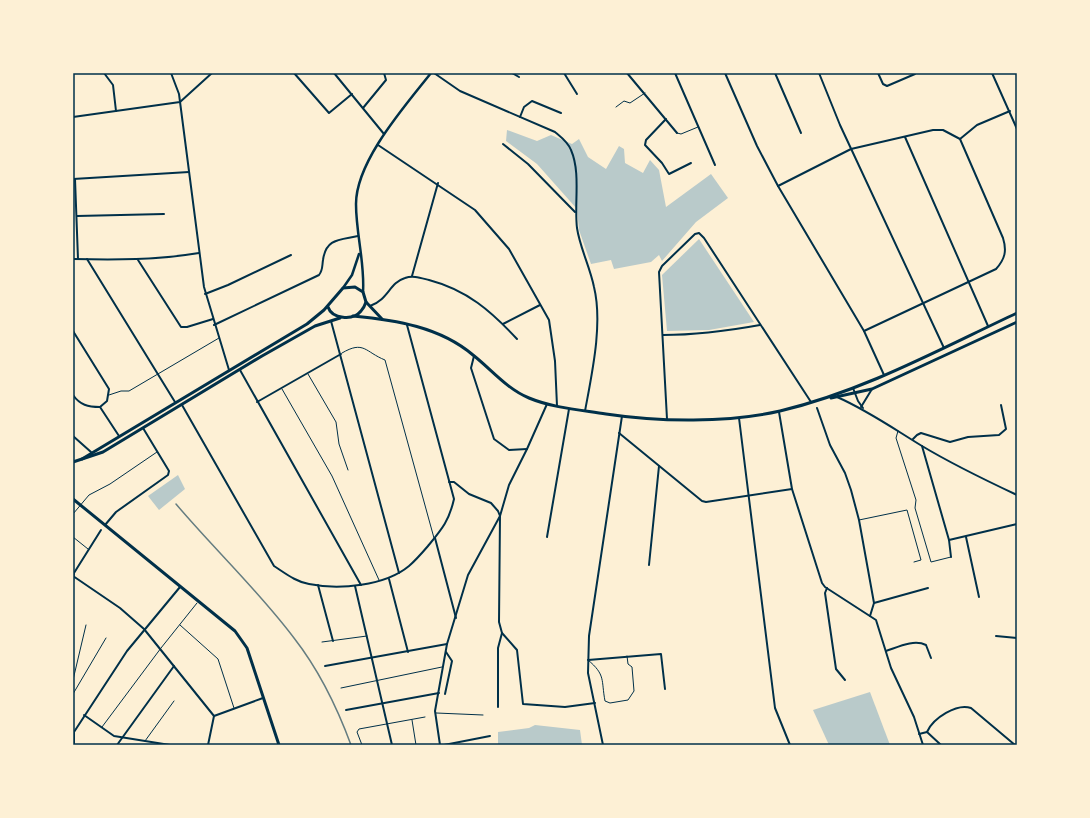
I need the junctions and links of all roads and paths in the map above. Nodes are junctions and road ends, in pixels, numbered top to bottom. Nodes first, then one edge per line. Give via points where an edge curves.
1 (104, 73) edge
2 (171, 73) edge
3 (212, 73) edge
4 (294, 73) edge
5 (334, 73) edge
6 (384, 73) edge
7 (431, 73) edge
8 (434, 73) edge
9 (512, 73) edge
10 (564, 73) edge
11 (627, 73) edge
12 (675, 73) edge
13 (725, 73) edge
14 (766, 73) edge
15 (809, 73) edge
16 (819, 73) edge
17 (878, 73) edge
18 (992, 73) edge
19 (775, 74) edge
20 (915, 74) dead end
21 (520, 77) dead end
22 (645, 93) junction
23 (352, 94) junction
24 (577, 94) dead end
25 (180, 102) junction
26 (616, 106) dead end
27 (363, 108) junction
28 (116, 111) junction
29 (1010, 111) junction
30 (561, 113) dead end
31 (73, 117) edge
32 (520, 117) junction
33 (666, 119) junction
34 (698, 127) junction
35 (1017, 130) edge
36 (677, 133) joint
37 (800, 133) dead end
38 (385, 134) junction
39 (905, 137) junction
40 (960, 140) junction
41 (504, 144) dead end
42 (378, 145) junction
43 (851, 149) junction
44 (691, 163) dead end
45 (715, 165) dead end
46 (189, 172) junction
47 (74, 179) edge
48 (438, 183) junction
49 (778, 186) junction
50 (576, 212) junction
51 (164, 214) dead end
52 (77, 216) junction
53 (358, 236) junction
54 (198, 253) junction
55 (360, 253) junction
56 (291, 255) dead end
57 (73, 259) edge
58 (78, 259) junction
59 (87, 259) junction
60 (138, 260) junction
61 (412, 276) junction
62 (968, 282) junction
63 (343, 288) junction
64 (363, 292) junction
65 (206, 294) junction
66 (366, 302) junction
67 (924, 303) junction
68 (540, 305) junction
69 (369, 306) junction
70 (328, 307) junction
71 (1017, 313) edge
72 (353, 316) junction
73 (342, 317) junction
74 (213, 319) junction
75 (382, 319) junction
76 (331, 320) junction
77 (1017, 322) edge
78 (503, 324) junction
79 (214, 325) junction
80 (407, 325) junction
81 (760, 325) junction
82 (988, 326) junction
83 (864, 331) junction
84 (73, 332) edge
85 (663, 335) junction
86 (219, 338) junction
87 (517, 339) dead end
88 (944, 348) junction
89 (340, 354) junction
90 (947, 354) junction
91 (474, 355) junction
92 (229, 370) junction
93 (240, 370) junction
94 (158, 373) junction
95 (308, 373) junction
96 (232, 374) junction
97 (884, 375) junction
98 (282, 388) junction
99 (853, 388) junction
100 (872, 389) junction
101 (855, 394) junction
102 (109, 395) junction
103 (73, 397) edge
104 (838, 397) junction
105 (826, 398) junction
106 (175, 402) junction
107 (258, 402) junction
108 (812, 402) junction
109 (547, 404) junction
110 (182, 405) junction
111 (1001, 405) dead end
112 (557, 406) junction
113 (100, 407) junction
114 (861, 407) junction
115 (569, 408) junction
116 (817, 408) dead end
117 (585, 410) junction
118 (864, 410) junction
119 (779, 411) junction
120 (622, 416) junction
121 (739, 418) junction
122 (667, 420) junction
123 (143, 428) junction
124 (898, 431) junction
125 (619, 433) junction
126 (73, 436) edge
127 (119, 436) junction
128 (912, 439) junction
129 (922, 446) junction
130 (527, 449) junction
131 (91, 452) junction
132 (157, 452) junction
133 (82, 459) junction
134 (73, 462) edge
135 (659, 466) junction
136 (348, 470) dead end
137 (449, 482) junction
138 (792, 490) junction
139 (1017, 494) edge
140 (748, 495) junction
141 (73, 499) edge
142 (80, 505) junction
143 (73, 514) edge
144 (500, 516) junction
145 (859, 520) junction
146 (1017, 524) edge
147 (105, 525) junction
148 (101, 530) dead end
149 (73, 537) edge
150 (547, 537) dead end
151 (966, 537) junction
152 (434, 538) junction
153 (949, 540) junction
154 (89, 549) junction
155 (951, 557) joint
156 (914, 562) dead end
157 (649, 565) dead end
158 (400, 573) junction
159 (74, 577) edge
160 (388, 579) junction
161 (380, 581) junction
162 (73, 582) edge
163 (318, 585) junction
164 (361, 585) junction
165 (180, 586) junction
166 (355, 586) junction
167 (827, 588) junction
168 (928, 588) dead end
169 (979, 597) dead end
170 (199, 601) junction
171 (874, 603) junction
172 (870, 616) junction
173 (456, 619) junction
174 (86, 624) dead end
175 (179, 625) junction
176 (144, 629) junction
177 (502, 633) junction
178 (367, 636) junction
179 (996, 636) dead end
180 (106, 638) dead end
181 (1017, 638) edge
182 (333, 641) junction
183 (322, 642) dead end
184 (447, 644) junction
185 (160, 648) junction
186 (886, 651) junction
187 (408, 652) junction
188 (446, 652) junction
189 (627, 656) junction
190 (373, 658) junction
191 (931, 658) dead end
192 (588, 660) junction
193 (174, 666) junction
194 (325, 666) dead end
195 (443, 667) junction
196 (73, 680) edge
197 (378, 680) junction
198 (845, 680) dead end
199 (341, 688) dead end
200 (664, 689) dead end
201 (439, 693) junction
202 (73, 694) edge
203 (445, 694) dead end
204 (264, 698) junction
205 (174, 701) dead end
206 (383, 702) junction
207 (595, 703) junction
208 (498, 707) dead end
209 (234, 709) junction
210 (346, 710) dead end
211 (435, 713) junction
212 (84, 715) junction
213 (483, 715) dead end
214 (214, 716) junction
215 (425, 717) dead end
216 (412, 720) junction
217 (387, 724) junction
218 (102, 728) junction
219 (73, 732) edge
220 (927, 732) junction
221 (919, 734) junction
222 (490, 736) dead end
223 (121, 738) junction
224 (145, 742) junction
225 (74, 745) edge
226 (117, 745) edge
227 (170, 745) edge
228 (208, 745) edge
229 (279, 745) edge
230 (362, 745) edge
231 (392, 745) edge
232 (416, 745) edge
233 (440, 745) edge
234 (444, 745) edge
235 (603, 745) edge
236 (697, 745) edge
237 (710, 745) edge
238 (790, 745) edge
239 (923, 745) edge
240 (942, 745) edge
241 (1015, 745) edge

1 - 28 street via 113,84
2 - 25 street via 177,85
3 - 25 street
4 - 23 street via 329,113
5 - 23 street
6 - 27 street via 386,80
7 - 38 street
8 - 32 street via 460,91
9 - 21 street
10 - 24 street
11 - 22 street
12 - 34 street
13 - 49 street via 757,146
14 - 19 street
15 - 19 street
16 - 43 street
17 - 20 street via 883,84 887,86
18 - 29 street
19 - 37 street
22 - 26 lane via 630,103 624,101
22 - 33 street
23 - 27 street
25 - 28 street
25 - 46 street
27 - 38 street
28 - 31 street
29 - 35 street
29 - 40 street via 977,125
30 - 32 street via 532,101 524,107
32 - 50 street via 555,132 571,148 575,164
33 - 36 street
33 - 44 street via 646,140 645,145 669,174
34 - 36 lane via 681,134
34 - 45 street
38 - 42 street
39 - 40 street via 943,130
39 - 43 street
39 - 62 street
40 - 62 street via 1006,247 1002,261 996,269
41 - 50 street
42 - 48 street
42 - 53 street via 365,167 357,190
43 - 49 street
43 - 67 street
46 - 47 street
46 - 54 street
47 - 52 street
48 - 61 street
48 - 68 street via 475,210 502,240
49 - 83 street
50 - 117 street via 577,230 595,288 597,324 594,365
51 - 52 street
52 - 58 street
53 - 55 street
53 - 79 street via 333,241 327,246 319,275
54 - 60 street
54 - 65 street
55 - 63 street via 352,275
55 - 64 street
56 - 65 street
57 - 58 street
58 - 59 street
59 - 60 street
59 - 94 street
60 - 74 street via 181,327
61 - 69 street via 400,279 383,299
61 - 78 street via 443,284 463,293 486,308
62 - 67 street
62 - 82 street
63 - 64 main road via 355,287
63 - 70 main road
64 - 66 main road
65 - 74 street
66 - 69 main road
66 - 72 main road via 361,312
67 - 83 street
67 - 88 street
68 - 78 street
68 - 112 street via 549,320 555,361
69 - 75 main road
70 - 73 main road via 334,316
70 - 92 main road via 307,324
71 - 82 main road
72 - 73 main road
72 - 75 main road
73 - 76 main road
74 - 79 street
75 - 80 main road
76 - 89 street
76 - 93 main road via 303,333
77 - 90 main road
78 - 87 street
79 - 86 street
80 - 91 main road via 444,335
80 - 137 street
81 - 85 street via 702,334
81 - 85 street via 699,233 660,268
81 - 108 street
82 - 88 main road
83 - 97 street
84 - 102 street via 105,380
85 - 122 street
86 - 92 street
86 - 94 lane
88 - 90 main road
88 - 97 main road
89 - 95 street
89 - 152 lane via 361,346 385,360
89 - 158 street
90 - 100 main road
91 - 109 main road via 504,383 530,398
91 - 130 street via 471,368 494,440 509,450
92 - 96 main road
92 - 106 main road
93 - 96 main road
93 - 107 street
94 - 102 lane via 129,391
94 - 106 street
95 - 98 street
95 - 136 lane via 336,422 339,444
96 - 110 main road
97 - 99 main road
98 - 107 street
98 - 161 lane via 332,476
99 - 101 street
99 - 105 main road
100 - 101 main road
100 - 114 street
101 - 104 main road
101 - 114 street
102 - 113 street
103 - 113 street via 86,406
104 - 105 main road
104 - 118 street
105 - 108 main road
106 - 127 main road
107 - 164 street
108 - 119 main road
109 - 112 main road
109 - 130 street
110 - 123 main road
110 - 163 street via 274,566 291,577
111 - 128 street via 1006,429 999,435 968,437 948,442 921,433
112 - 115 main road
113 - 127 street
114 - 118 street
115 - 117 main road
115 - 150 street
116 - 145 street via 830,445 849,484
117 - 120 main road
118 - 124 street
119 - 121 main road
119 - 138 street
120 - 122 main road
120 - 125 street
121 - 122 main road
121 - 140 street
123 - 132 street
123 - 133 main road via 103,452
124 - 128 street
124 - 155 lane via 896,438 916,500 915,508 931,562
125 - 135 street
125 - 192 street via 589,636
126 - 131 street
127 - 131 main road
128 - 129 street
129 - 139 street via 978,477
129 - 153 street
130 - 144 street via 508,485
131 - 133 main road
132 - 142 lane via 110,484 89,494
132 - 147 street via 168,475 116,512
133 - 134 main road
135 - 140 street via 702,501
135 - 157 street
137 - 144 street via 454,482 469,494 491,503
137 - 152 street via 454,499 450,515 443,529
138 - 140 street
138 - 167 street via 822,583
140 - 238 street via 775,708
141 - 142 main road
142 - 143 lane
142 - 147 main road
144 - 173 street via 468,576
144 - 177 street via 499,622
145 - 156 lane via 907,510 921,560
145 - 171 street
146 - 151 street
147 - 165 main road
148 - 154 street
149 - 154 lane
151 - 153 street
151 - 169 street
152 - 158 street
152 - 173 street
153 - 155 street
154 - 159 street
158 - 160 street
159 - 162 street
159 - 176 street via 115,604
160 - 161 street
160 - 187 street
161 - 164 street
163 - 166 street
163 - 182 street
164 - 166 street
165 - 170 main road
165 - 176 street
166 - 178 street
167 - 172 street
167 - 198 street via 826,599 836,669
168 - 171 street
170 - 175 lane
170 - 204 main road via 242,639
171 - 172 street
172 - 186 street via 879,624
173 - 184 street
174 - 196 lane
175 - 185 lane
175 - 209 lane via 218,659
176 - 185 street
176 - 212 street via 126,651
177 - 207 street via 517,650 523,704 565,707
177 - 208 street via 498,648
178 - 182 lane
178 - 190 street
179 - 181 street
180 - 202 lane
182 - 183 lane
184 - 187 street
184 - 188 street
185 - 193 street
185 - 218 lane
186 - 191 street via 916,642 926,645
186 - 221 street via 890,668 914,717
187 - 190 street
188 - 195 street
188 - 203 street via 452,661
189 - 192 street
189 - 192 lane via 628,664 632,667 634,691 628,700 610,703 605,700 599,668
189 - 200 street via 661,654
190 - 194 street
190 - 197 street
192 - 207 street via 588,673
193 - 214 street
193 - 223 street
195 - 197 lane
195 - 201 street
197 - 199 lane
197 - 206 street
201 - 206 street
201 - 211 street
204 - 209 street
204 - 229 main road
205 - 224 lane
206 - 210 street
206 - 217 street
207 - 235 street
209 - 214 street
211 - 213 lane
211 - 233 street
212 - 218 street
212 - 219 street
214 - 228 street
215 - 216 lane
216 - 217 lane
216 - 232 lane
217 - 230 lane via 359,730 357,732
217 - 231 street
218 - 223 street
219 - 225 street
220 - 221 street
220 - 240 street
220 - 241 street via 929,726 943,715 966,706
221 - 239 street
222 - 234 street
223 - 224 street
223 - 226 street
224 - 227 street
236 - 237 street

